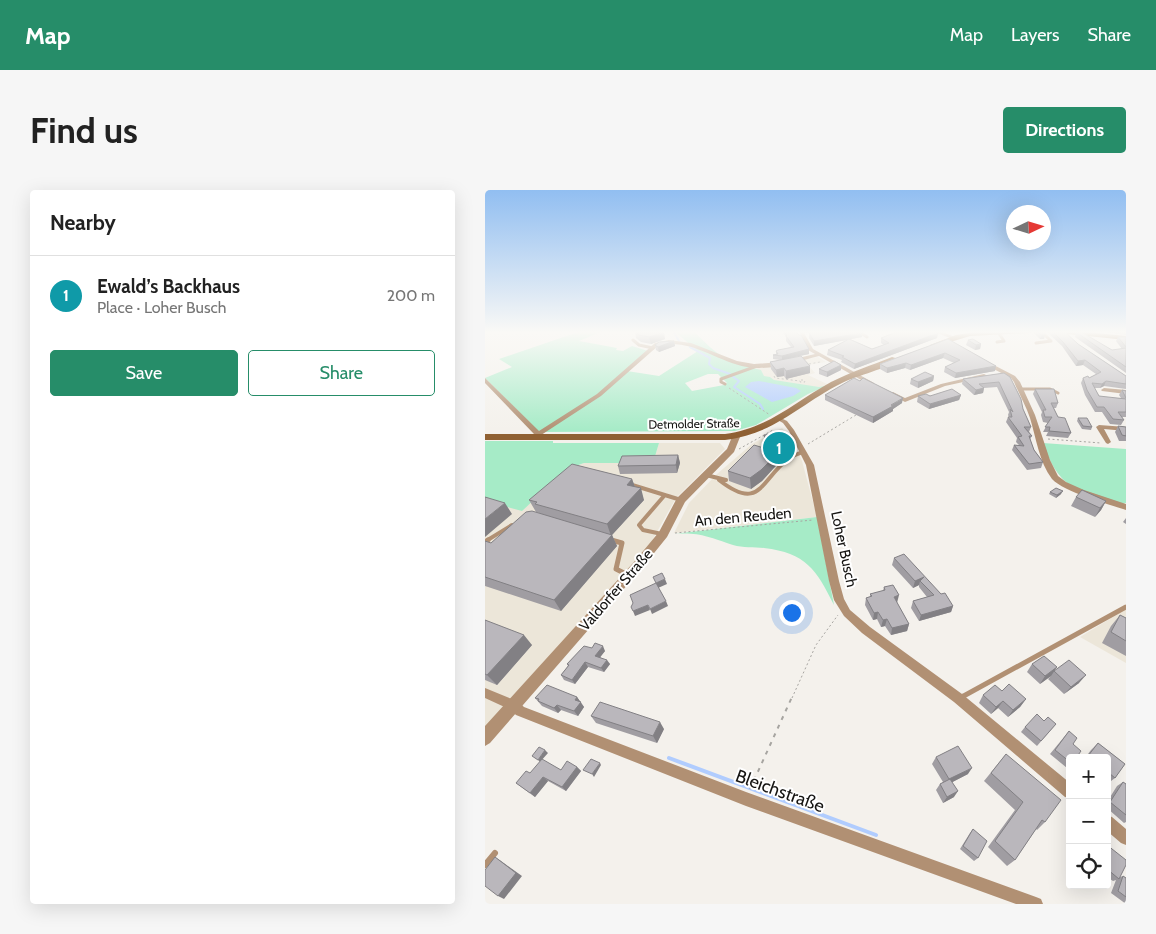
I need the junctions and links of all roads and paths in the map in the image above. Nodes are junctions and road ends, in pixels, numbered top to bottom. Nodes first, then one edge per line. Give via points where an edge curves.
1 (634, 364) edge
2 (750, 364) edge
3 (766, 364) edge
4 (808, 364) edge
5 (835, 364) edge
6 (880, 364) edge
7 (991, 364) edge
8 (804, 365) edge
9 (757, 366) junction
10 (1006, 372) junction
11 (854, 374) junction
12 (774, 376) edge
13 (794, 378) dead end
14 (485, 380) edge
15 (788, 381) junction
16 (800, 381) dead end
17 (725, 384) joint
18 (881, 388) edge
19 (1020, 389) junction
20 (1105, 390) dead end
21 (889, 392) edge
22 (1126, 392) edge
23 (1058, 394) edge
24 (764, 411) dead end
25 (856, 415) edge
26 (779, 419) junction
27 (1126, 429) edge
28 (537, 435) junction
29 (736, 436) junction
30 (485, 437) edge
31 (1039, 439) junction
32 (1108, 442) joint
33 (802, 450) junction
34 (706, 475) junction
35 (719, 480) junction
36 (726, 480) dead end
37 (625, 483) edge
38 (664, 496) junction
39 (682, 500) junction
40 (1126, 507) edge
41 (821, 519) junction
42 (520, 522) edge
43 (665, 534) junction
44 (603, 538) edge
45 (485, 542) edge
46 (629, 575) junction
47 (843, 609) junction
48 (1125, 609) edge
49 (485, 693) edge
50 (958, 698) junction
51 (515, 706) junction
52 (485, 738) edge
53 (1066, 789) edge
54 (746, 799) junction
55 (1111, 825) edge
56 (1126, 838) edge
57 (495, 853) dead end
58 (485, 865) edge
59 (1036, 904) edge

1 - 28 street via 599,395
2 - 9 street
3 - 9 street
4 - 8 path
5 - 11 street
6 - 11 main road, Detmolder Straße
7 - 10 street
9 - 17 lane via 721,379
10 - 19 street
10 - 21 street via 949,382 905,400
11 - 18 street
11 - 26 main road, Detmolder Straße
12 - 15 path
13 - 15 path
14 - 28 street
15 - 16 path
17 - 24 path
19 - 23 lane via 1050,389
19 - 31 street
20 - 22 street
25 - 33 path
26 - 29 main road, Detmolder Straße via 756,432
26 - 33 street, Loher Busch via 792,431
27 - 32 street via 1099,427
28 - 29 main road, Detmolder Straße
28 - 30 main road, Detmolder Straße
29 - 34 street, Valdorfer Straße via 731,450
31 - 32 path
31 - 40 street via 1055,477 1063,484
33 - 35 lane via 790,457 755,494 729,488
33 - 41 street, Loher Busch via 810,465
34 - 35 lane
34 - 39 street, Valdorfer Straße
35 - 36 lane
37 - 38 lane
38 - 39 lane
38 - 43 lane via 639,525 643,530
39 - 43 street, Valdorfer Straße
41 - 43 path, An den Reuden
41 - 47 street, Loher Busch via 835,587
42 - 45 lane
43 - 46 street, Valdorfer Straße
44 - 46 lane via 622,543 616,568 618,572
46 - 51 street, Valdorfer Straße
47 - 50 street, Loher Busch via 866,630
47 - 54 path via 816,645
48 - 50 lane
49 - 51 street, Bleichstraße
50 - 53 street, Loher Busch
51 - 52 street, Valdorfer Straße
51 - 54 street, Bleichstraße via 520,711
54 - 59 street, Bleichstraße
55 - 56 street
57 - 58 lane

